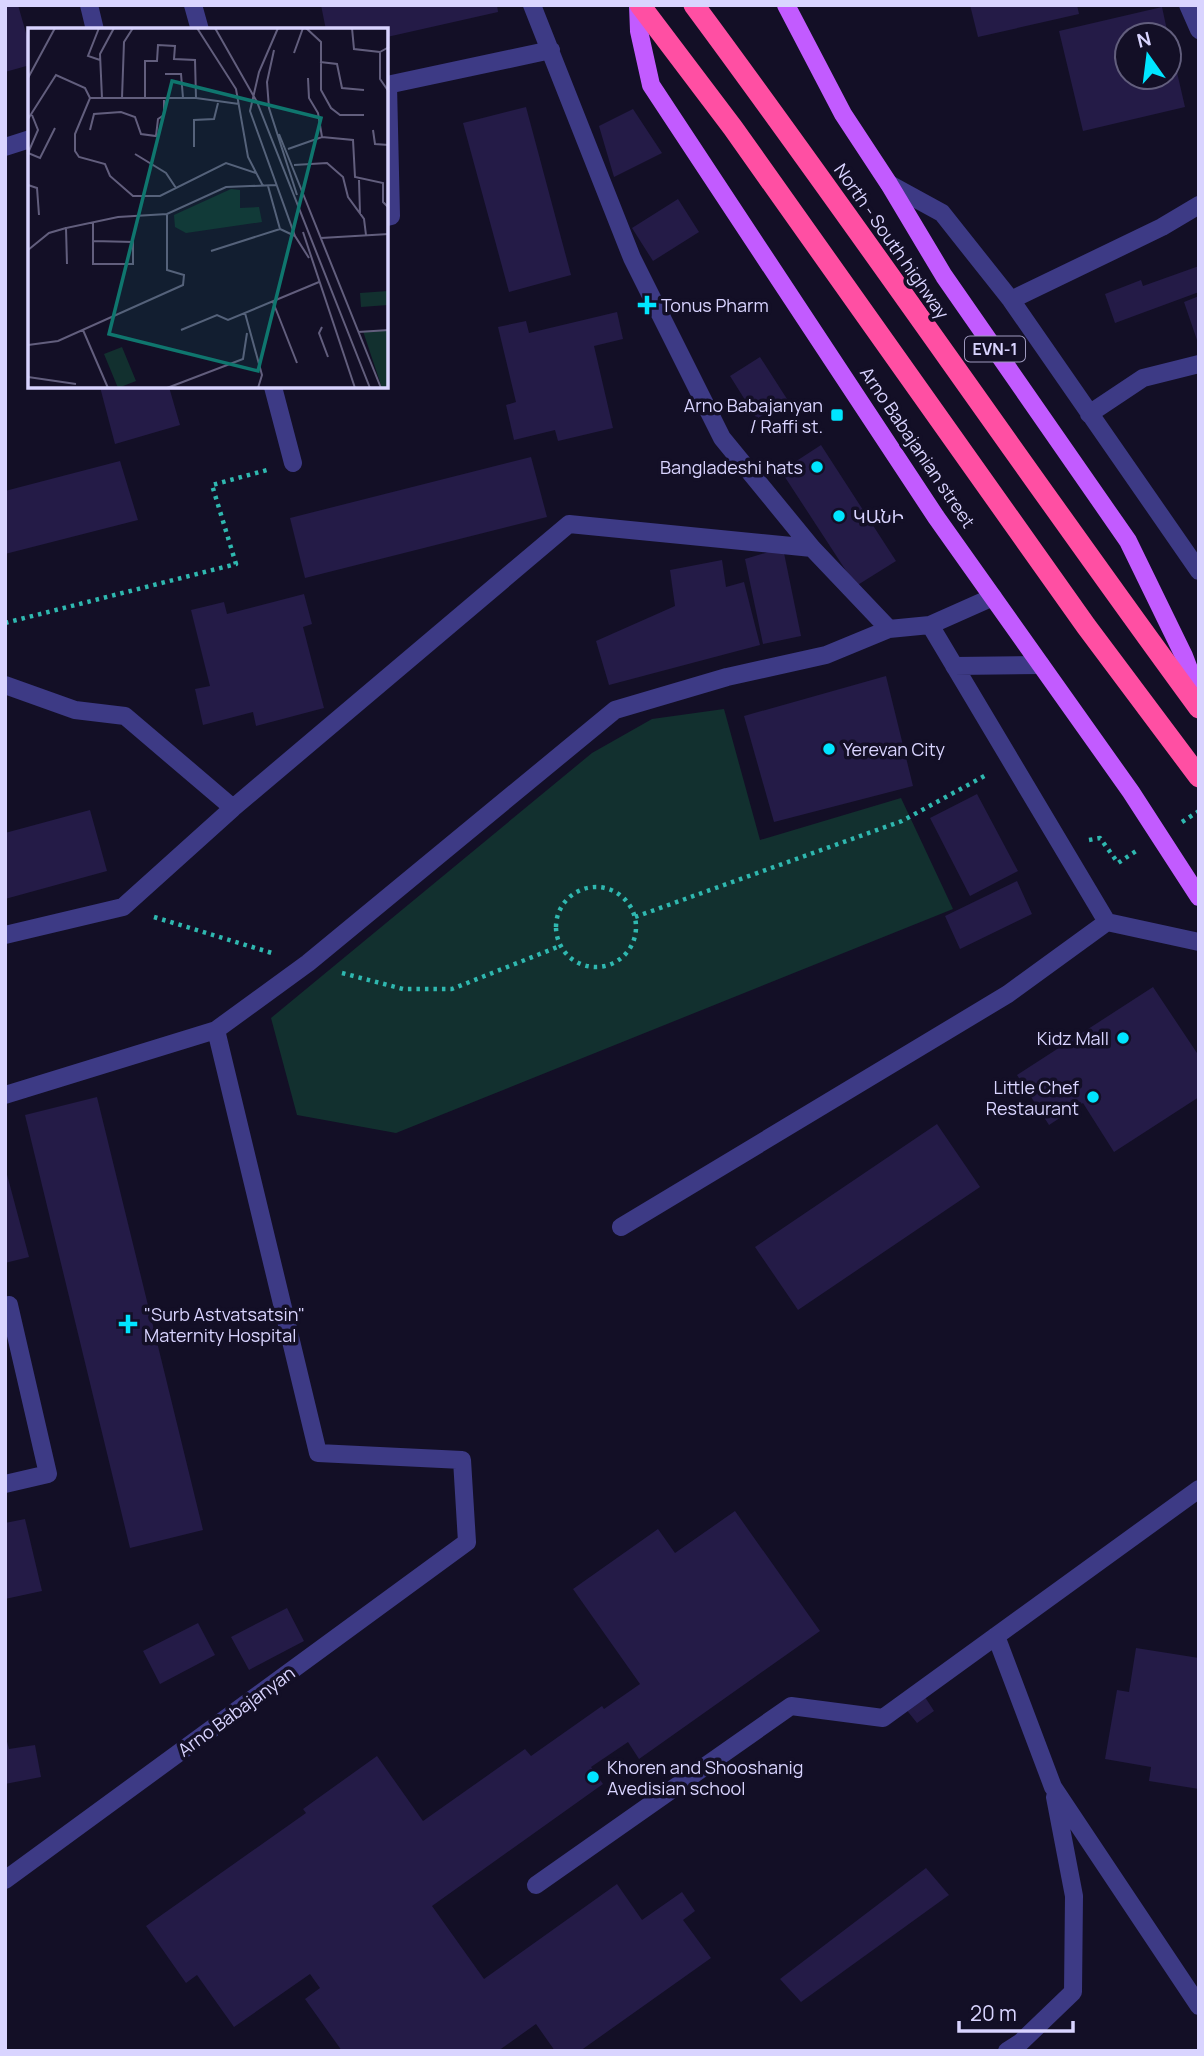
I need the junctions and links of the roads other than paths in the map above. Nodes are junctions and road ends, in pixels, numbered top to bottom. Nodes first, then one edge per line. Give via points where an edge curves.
1 (89, 5) edge
2 (193, 5) edge
3 (532, 5) edge
4 (639, 5) edge
5 (694, 5) edge
6 (786, 5) edge
7 (1188, 5) edge
8 (95, 28) edge
9 (199, 28) edge
10 (1199, 30) edge
11 (649, 31) junction
12 (551, 50) junction
13 (388, 85) edge
14 (388, 118) edge
15 (28, 140) edge
16 (5, 147) edge
17 (890, 184) junction
18 (1199, 205) edge
19 (388, 217) edge
20 (1011, 300) junction
21 (1199, 364) edge
22 (273, 388) edge
23 (1089, 414) junction
24 (293, 463) road end
25 (813, 548) junction
26 (1199, 571) edge
27 (993, 597) junction
28 (930, 625) junction
29 (888, 629) junction
30 (1041, 665) junction
31 (954, 666) junction
32 (5, 685) edge
33 (1199, 695) edge
34 (1199, 708) edge
35 (1199, 777) edge
36 (233, 808) junction
37 (1199, 897) edge
38 (1107, 922) junction
39 (5, 935) edge
40 (1199, 942) edge
41 (216, 1030) junction
42 (5, 1095) edge
43 (621, 1227) dead end
44 (5, 1306) edge
45 (5, 1484) edge
46 (1196, 1496) edge
47 (996, 1636) junction
48 (1053, 1787) junction
49 (5, 1880) edge
50 (536, 1885) dead end
51 (1199, 2006) edge
52 (1007, 2051) edge

1 - 8 lane
2 - 9 lane
3 - 12 lane
4 - 11 highway
5 - 34 highway, North - South highway
6 - 17 main road, EVN-1 via 843,114
7 - 10 lane
11 - 27 main road, Arno Babajanian street via 651,85
11 - 35 highway, Arno Babajanian street via 733,128 1086,626
12 - 13 lane
12 - 25 lane via 632,258 722,438
14 - 19 lane
15 - 16 lane
17 - 20 lane via 942,213
17 - 33 main road, EVN-1 via 944,276 1128,541
18 - 20 lane
20 - 23 lane
21 - 23 lane via 1143,378
22 - 24 lane
23 - 26 lane
25 - 29 lane
25 - 36 lane via 569,524
27 - 28 lane
27 - 30 main road, Arno Babajanian street
28 - 29 lane
28 - 31 lane
29 - 41 lane via 826,655 727,677 615,710 308,963
30 - 31 lane
30 - 37 main road, Arno Babajanian street
31 - 38 lane
32 - 36 lane via 75,710 125,716
36 - 39 lane via 123,907
38 - 40 lane
38 - 43 lane via 1008,994
41 - 42 lane
41 - 49 lane, Arno Babajanyan via 318,1453 463,1460 467,1542
44 - 45 lane via 9,1305 48,1474
46 - 47 lane
47 - 48 lane
47 - 50 lane via 883,1718 791,1706
48 - 51 lane
48 - 52 lane via 1074,1896 1073,1992

